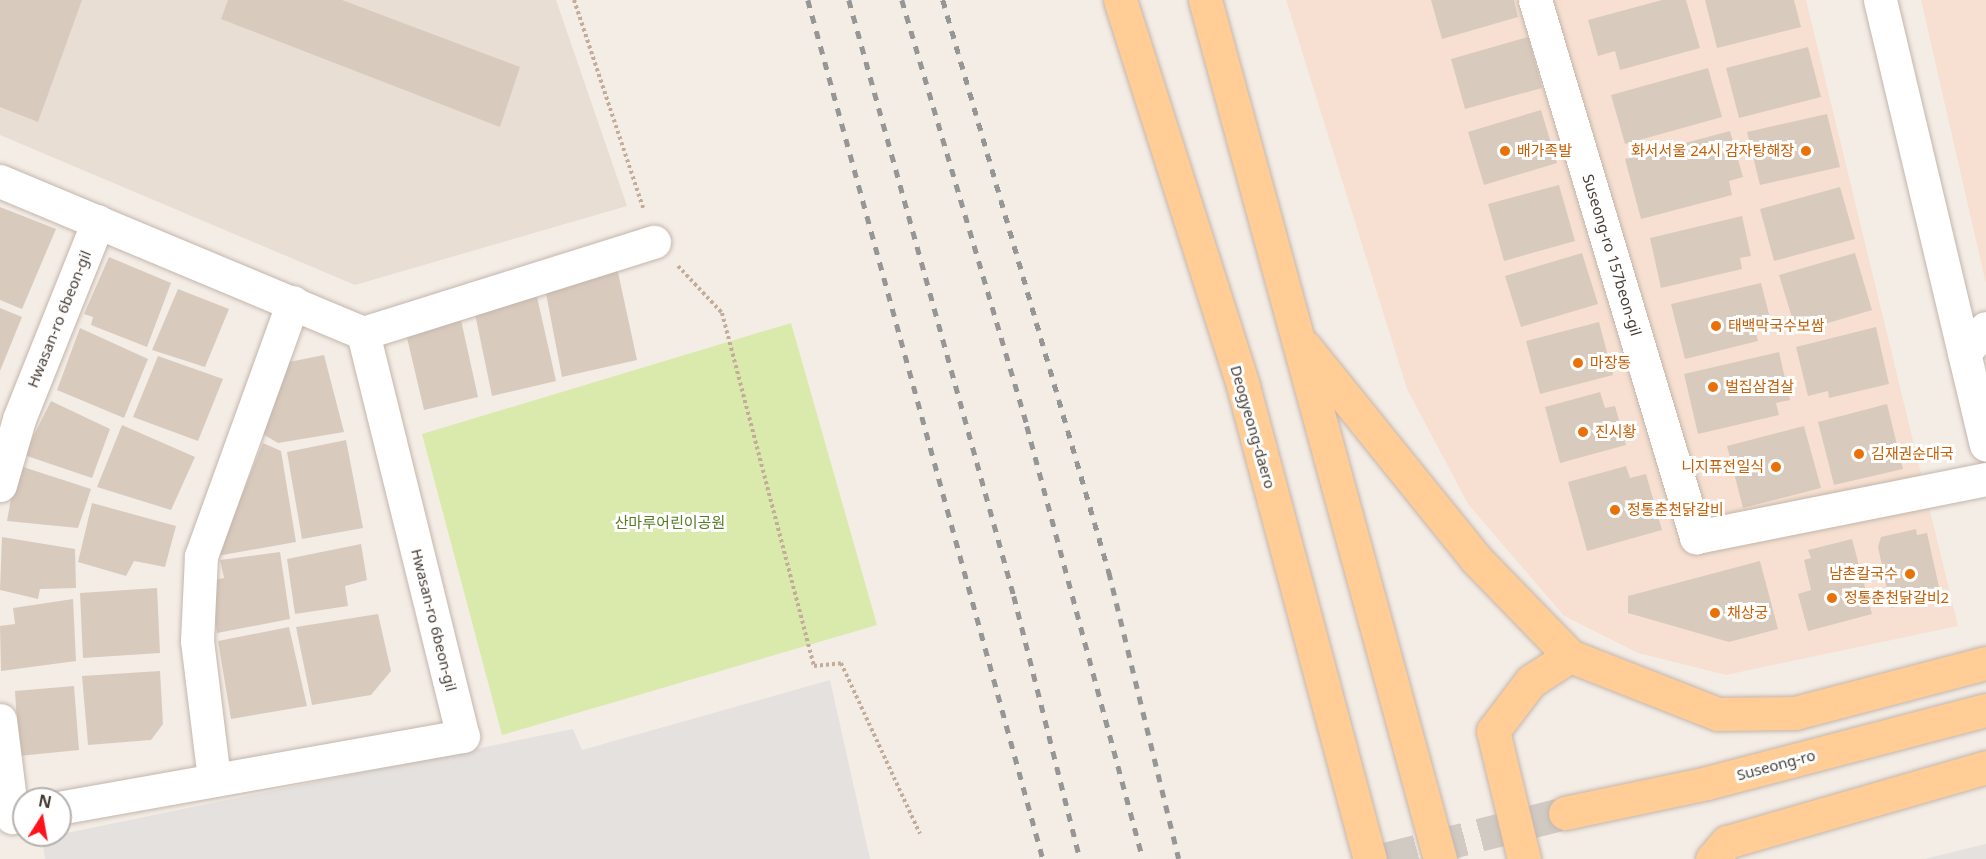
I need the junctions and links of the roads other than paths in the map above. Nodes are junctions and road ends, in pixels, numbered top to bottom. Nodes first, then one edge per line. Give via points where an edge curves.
1 (1119, 0) edge
2 (1205, 0) edge
3 (1535, 0) edge
4 (1880, 0) edge
5 (0, 181) edge
6 (98, 221) junction
7 (654, 242) road end
8 (293, 302) junction
9 (1986, 328) edge
10 (363, 333) junction
11 (1297, 336) junction
12 (1964, 353) junction
13 (1986, 445) edge
14 (1986, 479) edge
15 (0, 485) edge
16 (1570, 656) junction
17 (1986, 663) edge
18 (1986, 710) edge
19 (0, 720) edge
20 (1986, 767) edge
21 (214, 779) junction
22 (72, 806) edge
23 (1565, 813) tunnel mouth
24 (12, 817) edge
25 (1370, 859) edge
26 (1440, 859) edge
27 (1524, 859) edge
28 (1712, 859) edge

1 - 25 main road, Deogyeong-daero via 1243,386
2 - 11 main road
3 - 14 street, Suseong-ro 157beon-gil via 1696,537
4 - 12 street
5 - 6 street
6 - 8 street
6 - 15 street, Hwasan-ro 6beon-gil via 23,408
7 - 10 street
8 - 10 street
8 - 21 street via 231,462 200,566 197,641
9 - 12 street
10 - 21 street, Hwasan-ro 6beon-gil via 463,736
11 - 16 main road via 1476,559
11 - 26 main road
12 - 13 street
16 - 17 main road via 1718,714 1795,712
16 - 27 main road via 1531,681 1493,730
18 - 23 main road, Suseong-ro via 1707,783
19 - 24 street
20 - 28 main road via 1748,835 1728,842
21 - 22 street, Hwasan-ro 6beon-gil

